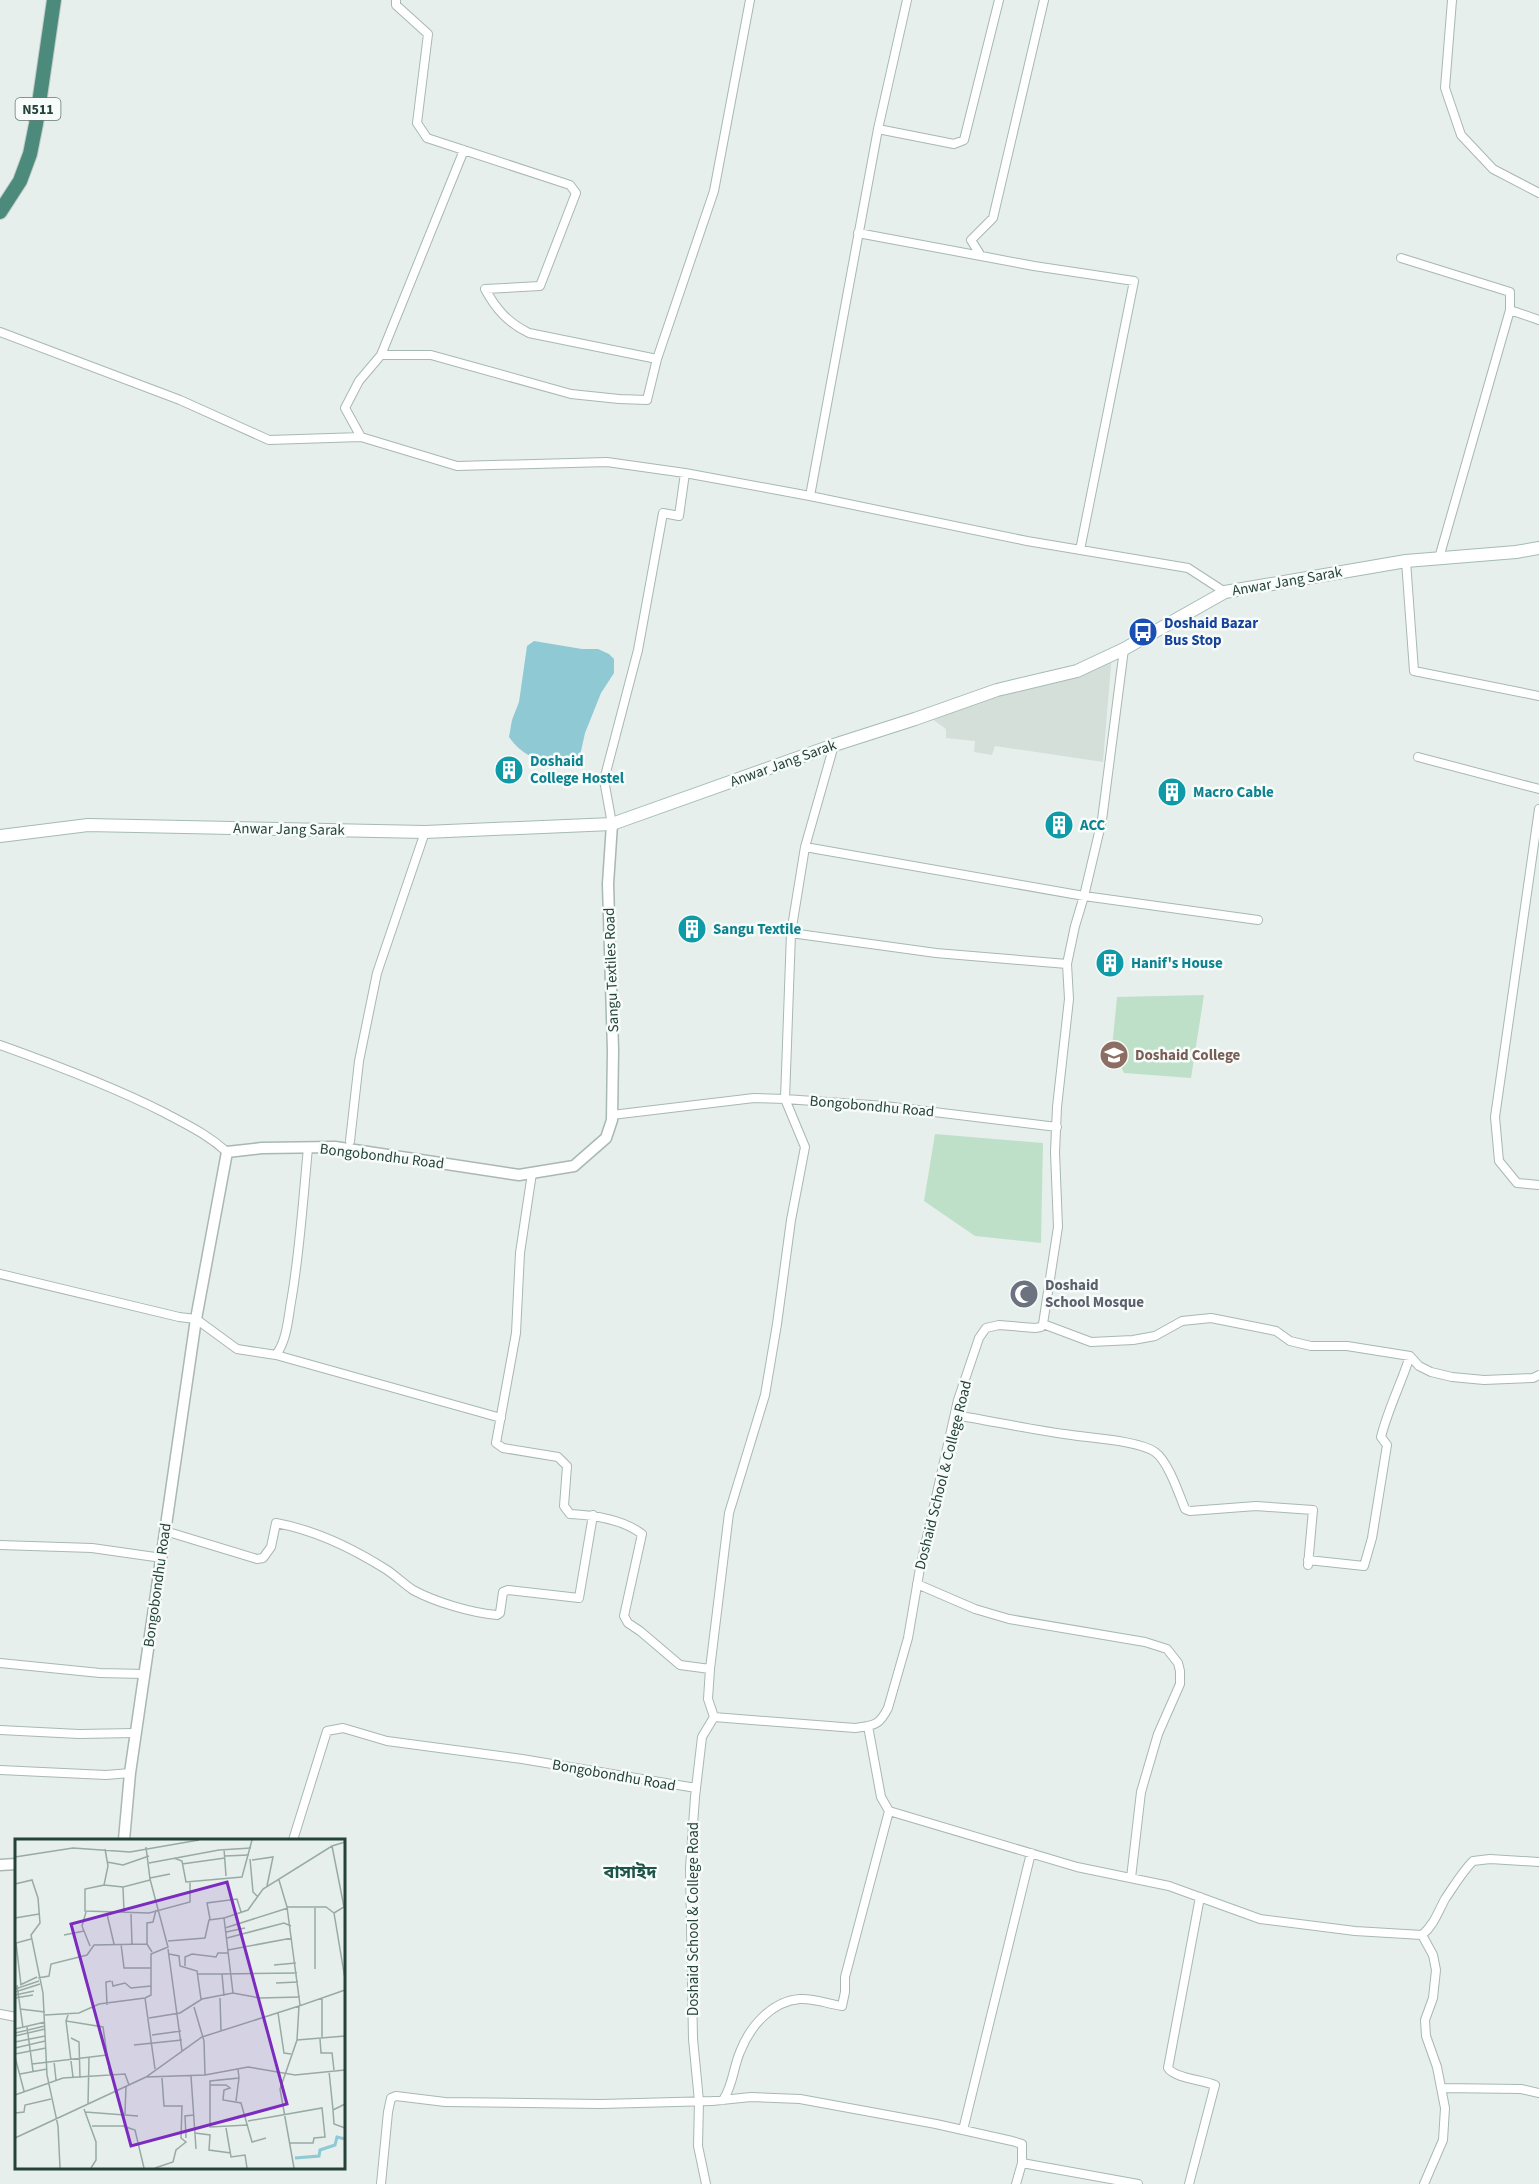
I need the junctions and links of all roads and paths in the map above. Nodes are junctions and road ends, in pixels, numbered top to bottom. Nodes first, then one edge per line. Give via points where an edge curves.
1 (54, 0) edge
2 (396, 0) edge
3 (750, 0) edge
4 (907, 0) edge
5 (999, 0) edge
6 (1044, 0) edge
7 (1452, 0) edge
8 (878, 129) junction
9 (464, 150) junction
10 (1539, 193) edge
11 (0, 212) edge
12 (858, 233) junction
13 (981, 256) junction
14 (1401, 258) dead end
15 (1510, 310) junction
16 (1539, 320) edge
17 (0, 332) edge
18 (381, 355) junction
19 (657, 359) junction
20 (361, 437) junction
21 (685, 473) junction
22 (810, 496) junction
23 (1539, 548) edge
24 (1080, 550) junction
25 (1439, 558) junction
26 (1406, 561) junction
27 (1224, 592) junction
28 (1124, 649) junction
29 (1539, 696) edge
30 (834, 744) junction
31 (1419, 757) dead end
32 (1539, 789) edge
33 (1539, 809) edge
34 (612, 825) junction
35 (425, 832) junction
36 (0, 836) edge
37 (805, 847) junction
38 (1084, 896) junction
39 (1528, 897) junction
40 (1539, 897) edge
41 (1258, 920) dead end
42 (790, 933) junction
43 (1067, 964) junction
44 (0, 1045) edge
45 (785, 1099) junction
46 (612, 1115) junction
47 (1056, 1127) junction
48 (350, 1141) dead end
49 (308, 1148) junction
50 (227, 1152) junction
51 (532, 1173) junction
52 (1539, 1185) edge
53 (0, 1274) edge
54 (196, 1319) junction
55 (1043, 1324) junction
56 (276, 1355) junction
57 (1410, 1356) junction
58 (1536, 1376) edge
59 (955, 1415) junction
60 (501, 1418) junction
61 (593, 1515) junction
62 (165, 1531) junction
63 (0, 1545) edge
64 (162, 1558) junction
65 (917, 1584) junction
66 (0, 1663) edge
67 (710, 1669) junction
68 (144, 1674) junction
69 (714, 1717) junction
70 (868, 1726) junction
71 (0, 1730) edge
72 (135, 1733) junction
73 (0, 1770) edge
74 (130, 1773) junction
75 (696, 1788) junction
76 (889, 1811) junction
77 (124, 1839) edge
78 (293, 1839) edge
79 (1031, 1853) junction
80 (1539, 1863) edge
81 (15, 1864) edge
82 (0, 1865) edge
83 (1131, 1878) junction
84 (1200, 1897) junction
85 (1422, 1935) junction
86 (0, 2014) edge
87 (15, 2017) edge
88 (1441, 2088) junction
89 (1539, 2092) edge
90 (723, 2100) junction
91 (699, 2101) junction
92 (963, 2130) junction
93 (1022, 2163) junction
94 (381, 2184) edge
95 (706, 2184) edge
96 (1016, 2184) edge
97 (1138, 2184) edge
98 (1189, 2184) edge
99 (1424, 2184) edge

1 - 11 highway, N511 via 30,154 20,181
2 - 9 street via 396,5 428,34 417,123 427,138
3 - 19 street via 714,190
4 - 8 street
5 - 8 street via 964,140 954,144
6 - 13 street via 993,218 971,240
7 - 10 street via 1445,88 1461,135 1493,169
8 - 12 street
9 - 18 street
9 - 19 street via 570,185 576,193 540,286 485,289 512,325 529,333
12 - 13 street
12 - 22 street
13 - 24 street via 1134,281
14 - 15 street via 1510,292
15 - 16 street
15 - 25 street
17 - 20 street via 180,400 269,440
18 - 19 street via 431,355 571,394 647,400
18 - 20 street via 359,381 345,408
20 - 21 street via 457,466 607,462
21 - 22 street
21 - 34 street via 679,516 663,513 638,650 604,780
22 - 24 street
23 - 25 main road, Anwar Jang Sarak
24 - 27 street via 1188,568
25 - 26 main road, Anwar Jang Sarak
26 - 27 main road, Anwar Jang Sarak
26 - 29 street via 1414,671
27 - 28 main road, Anwar Jang Sarak
28 - 30 main road, Anwar Jang Sarak via 1077,671 997,690
28 - 38 street via 1105,798
30 - 34 main road, Anwar Jang Sarak
30 - 37 street
31 - 32 street
33 - 39 street
34 - 35 main road, Anwar Jang Sarak
34 - 46 street, Sangu Textiles Road via 608,884
35 - 36 main road, Anwar Jang Sarak via 88,825
35 - 48 street via 377,973 359,1061
37 - 38 street
37 - 42 street
38 - 41 street
38 - 43 street
39 - 40 street
39 - 52 street via 1495,1117 1499,1161 1517,1183
42 - 43 street
42 - 45 street
43 - 47 street via 1069,999
44 - 50 street via 143,1102 210,1137
45 - 46 street, Bongobondhu Road via 754,1098
45 - 47 street, Bongobondhu Road via 885,1106
45 - 67 street via 805,1147 765,1395 729,1513
46 - 51 street, Bongobondhu Road via 606,1138 574,1166
47 - 55 street via 1058,1227
49 - 50 street, Bongobondhu Road
49 - 51 street, Bongobondhu Road via 335,1147 519,1175
49 - 56 street via 298,1262 286,1329
50 - 54 street, Bongobondhu Road
51 - 60 street via 520,1253 516,1333
53 - 54 street
54 - 56 street via 237,1349
54 - 62 street, Bongobondhu Road
55 - 57 street via 1091,1342 1155,1336 1182,1321 1211,1318 1276,1331 1290,1341 1311,1346 1347,1346
55 - 59 street, Doshaid School & College Road via 1035,1328 986,1328 979,1338
56 - 60 street
57 - 58 street via 1419,1366 1452,1377 1484,1380
57 - 59 street via 1381,1437 1387,1445 1364,1566 1308,1563 1313,1510 1256,1506 1185,1509 1170,1474 1152,1450
59 - 65 street, Doshaid School & College Road
60 - 61 street via 496,1443 503,1448 558,1457 567,1466 564,1506 570,1514
61 - 62 street via 579,1599 508,1590 503,1592 497,1615 430,1598 331,1539 287,1525 276,1524 271,1547 263,1558 257,1559
61 - 67 street via 633,1527 642,1534 624,1616 628,1623 680,1665
62 - 64 street, Bongobondhu Road
63 - 64 street via 102,1549
64 - 68 street, Bongobondhu Road
65 - 70 street, Doshaid School & College Road via 908,1638 888,1708 876,1725
65 - 83 street via 1009,1619 1145,1642 1167,1649 1178,1663 1180,1684 1158,1734 1141,1792
66 - 68 street
67 - 69 street via 708,1699
68 - 72 street, Bongobondhu Road
69 - 70 street
69 - 75 street, Doshaid School & College Road via 702,1737
70 - 76 street via 881,1797
71 - 72 street
72 - 74 street, Bongobondhu Road
73 - 74 street
74 - 77 street, Bongobondhu Road
75 - 78 street, Bongobondhu Road via 387,1741 343,1728 327,1731
75 - 91 street, Doshaid School & College Road via 690,1868 691,1993
76 - 79 street
76 - 90 street via 845,1977 842,2006 800,1999 779,2004 758,2021 740,2050
79 - 83 street
79 - 92 street
80 - 85 street via 1490,1858 1473,1861
81 - 82 street
83 - 84 street
84 - 85 street via 1260,1918 1355,1931
84 - 98 street via 1168,2068 1175,2075 1215,2087
85 - 88 street via 1437,1970 1425,2020
86 - 87 street
88 - 89 street
88 - 99 street via 1445,2108 1443,2140
90 - 91 street
90 - 92 street via 800,2099
91 - 94 street via 445,2102 396,2096 389,2102
91 - 95 street, Doshaid School & College Road via 698,2146
92 - 93 street via 1022,2144
93 - 96 street
93 - 97 street

